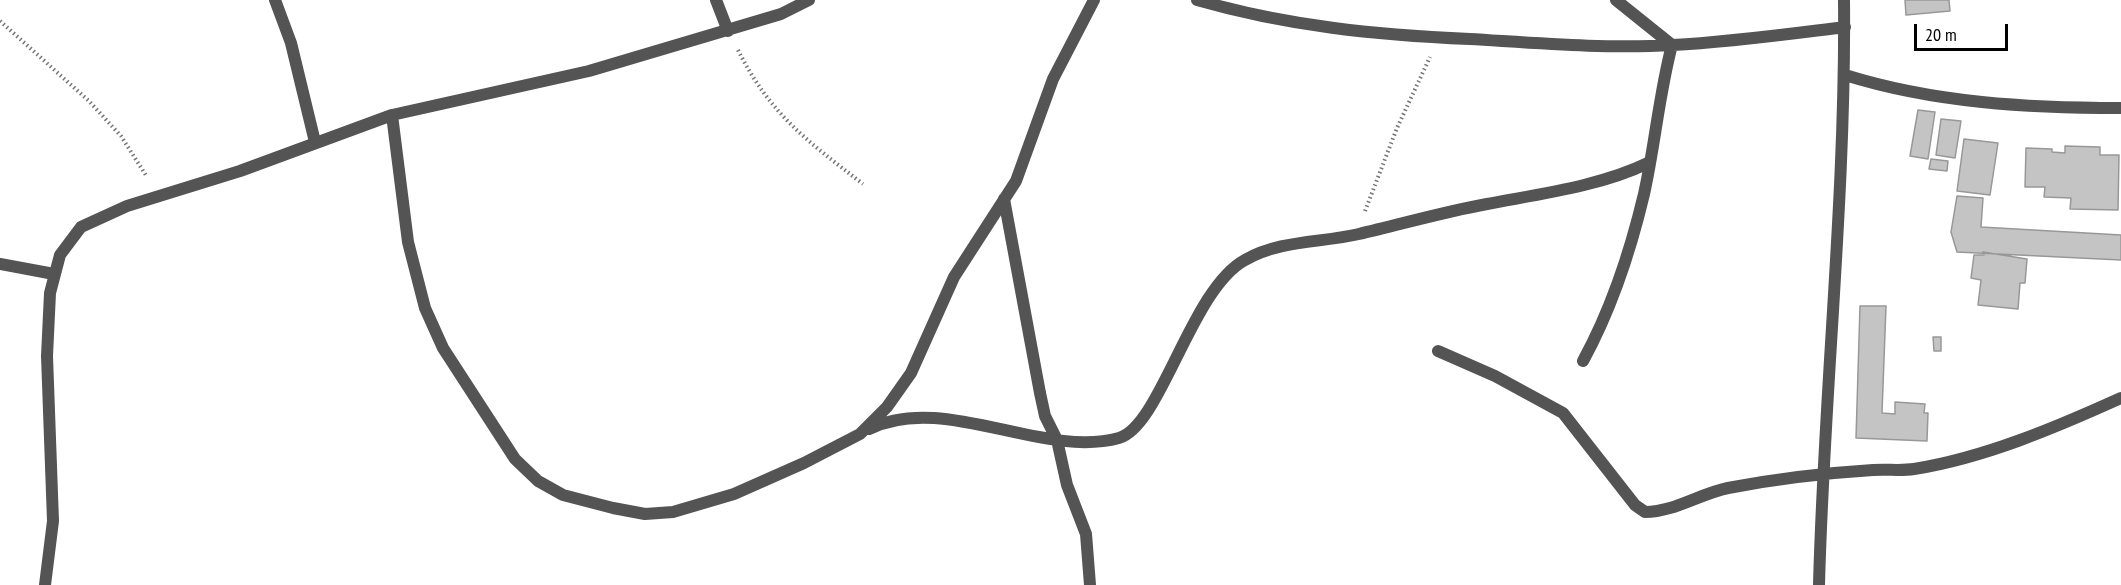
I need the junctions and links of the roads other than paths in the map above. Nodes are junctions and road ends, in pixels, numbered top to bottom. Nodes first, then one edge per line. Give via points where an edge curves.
1 (275, 0) edge
2 (716, 0) edge
3 (809, 0) edge
4 (1094, 0) edge
5 (1197, 0) edge
6 (1616, 0) edge
7 (1845, 0) edge
8 (1845, 27) junction
9 (728, 31) junction
10 (1672, 45) junction
11 (1845, 75) junction
12 (2121, 108) edge
13 (392, 115) junction
14 (315, 142) junction
15 (1648, 163) junction
16 (1004, 199) junction
17 (0, 264) edge
18 (54, 274) junction
19 (1438, 351) dead end
20 (1583, 361) dead end
21 (2121, 398) edge
22 (860, 434) junction
23 (1057, 440) junction
24 (1822, 475) junction
25 (45, 585) edge
26 (1090, 585) edge
27 (1819, 585) edge

1 - 14 street via 291,43
2 - 9 street
3 - 9 street via 781,14
4 - 16 street via 1058,69 1022,167
5 - 10 street via 1322,28 1439,38
6 - 10 street
7 - 8 street
8 - 10 street
8 - 11 street
9 - 13 street via 589,71
10 - 15 street
11 - 12 street via 1885,88 1973,102
11 - 24 street
13 - 14 street
13 - 22 street via 408,242 425,308 443,348 515,459 546,487 613,508 645,514 673,512 734,495
14 - 18 street via 240,171 100,216 81,227 60,255
15 - 20 street via 1618,287
15 - 23 street via 1611,178 1358,234 1283,245 1244,260 1225,273 1210,294 1144,416 1130,432 1107,440
16 - 22 street via 946,293 911,373
16 - 23 street via 1045,416
17 - 18 street
18 - 25 street via 47,326 53,521
19 - 24 street via 1563,413 1635,505 1645,512 1676,507 1728,488
21 - 24 street via 2049,431 1944,462 1913,469
22 - 23 street via 883,423 926,418
23 - 26 street via 1067,485 1086,534
24 - 27 street

